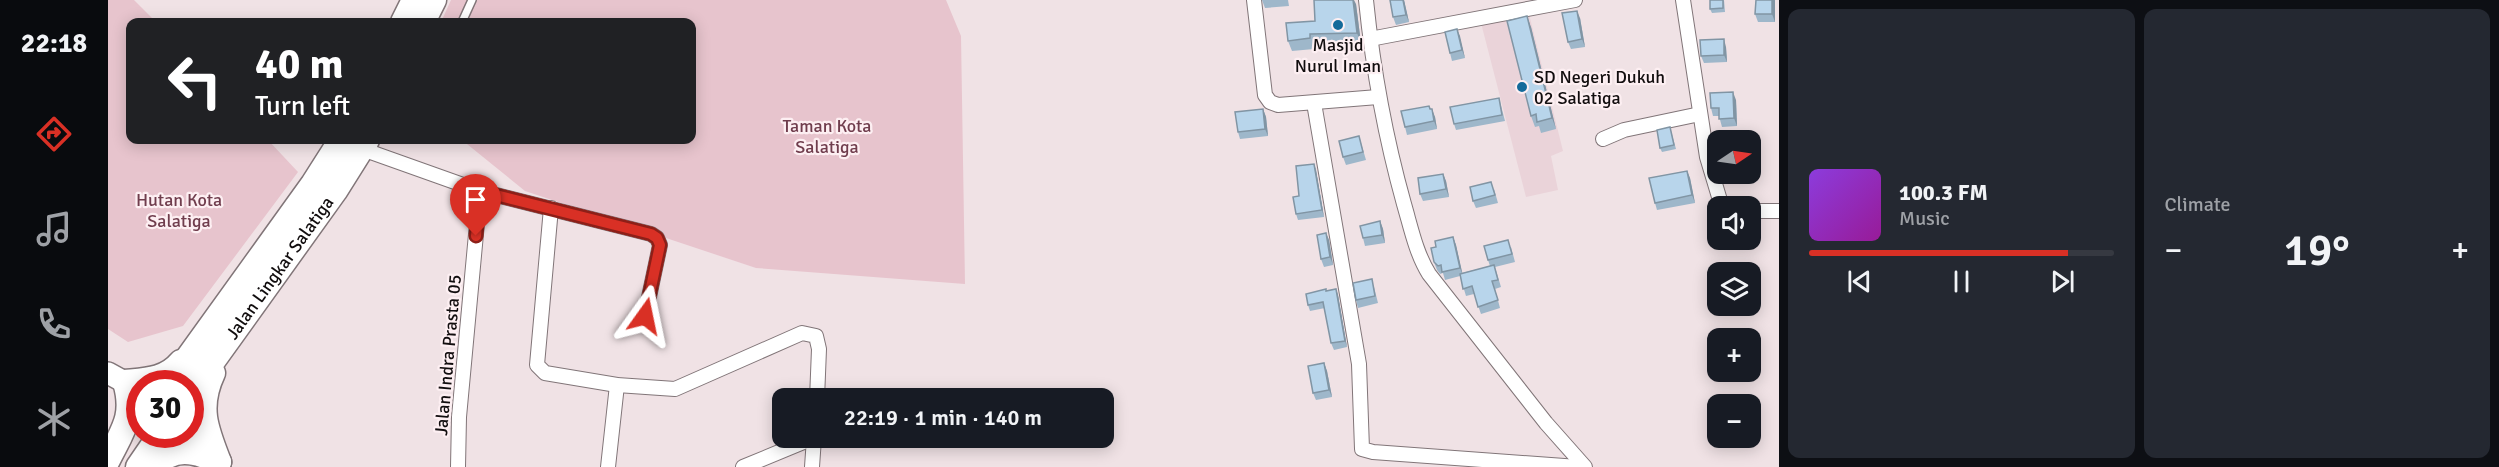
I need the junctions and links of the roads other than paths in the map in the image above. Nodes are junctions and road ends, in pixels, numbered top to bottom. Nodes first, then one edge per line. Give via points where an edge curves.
1 (414, 0) edge
2 (434, 0) edge
3 (472, 0) edge
4 (1254, 0) edge
5 (1366, 0) edge
6 (1575, 0) edge
7 (1683, 0) edge
8 (405, 18) edge
9 (425, 18) edge
10 (464, 18) edge
11 (1370, 39) junction
12 (1378, 97) junction
13 (1314, 103) junction
14 (1700, 114) junction
15 (1603, 139) dead end
16 (356, 144) edge
17 (357, 144) edge
18 (360, 144) edge
19 (480, 191) junction
20 (1719, 196) edge
21 (551, 208) junction
22 (1779, 211) edge
23 (1761, 212) edge
24 (645, 316) dead end
25 (201, 338) junction
26 (227, 341) junction
27 (179, 370) edge
28 (204, 373) edge
29 (124, 382) edge
30 (617, 385) junction
31 (817, 388) edge
32 (126, 444) edge
33 (204, 446) edge
34 (151, 448) edge
35 (790, 448) edge
36 (813, 448) edge
37 (108, 460) edge
38 (222, 465) edge
39 (110, 467) edge
40 (138, 467) edge
41 (152, 467) edge
42 (458, 467) edge
43 (608, 467) edge
44 (744, 467) edge
45 (812, 467) edge
46 (1578, 467) edge
47 (1585, 467) edge

1 - 8 highway
2 - 9 highway
3 - 10 lane
4 - 13 street via 1267,99 1278,105
5 - 11 street
6 - 11 street
7 - 14 street
11 - 12 street
12 - 13 street
12 - 47 street via 1398,183 1425,268
13 - 46 street via 1359,363 1362,449
14 - 15 street via 1624,129
14 - 20 street
16 - 25 highway, Jalan Lingkar Salatiga via 313,184
17 - 26 highway, Jalan Lingkar Salatiga via 335,191
18 - 19 street
19 - 21 street
19 - 42 street, Jalan Indra Prasta 05
21 - 24 street via 657,238 660,245
21 - 30 street via 537,365 546,373
22 - 23 street
25 - 27 highway, Jalan Lingkar Salatiga
25 - 29 highway via 167,375
26 - 28 highway, Jalan Lingkar Salatiga
26 - 38 highway via 203,405 208,432
29 - 37 highway via 130,406 128,420
30 - 31 street via 675,389 802,333 816,336
30 - 43 street
32 - 39 highway
33 - 38 main road
34 - 40 highway
35 - 44 street
36 - 45 street
38 - 41 highway via 194,451 162,459

